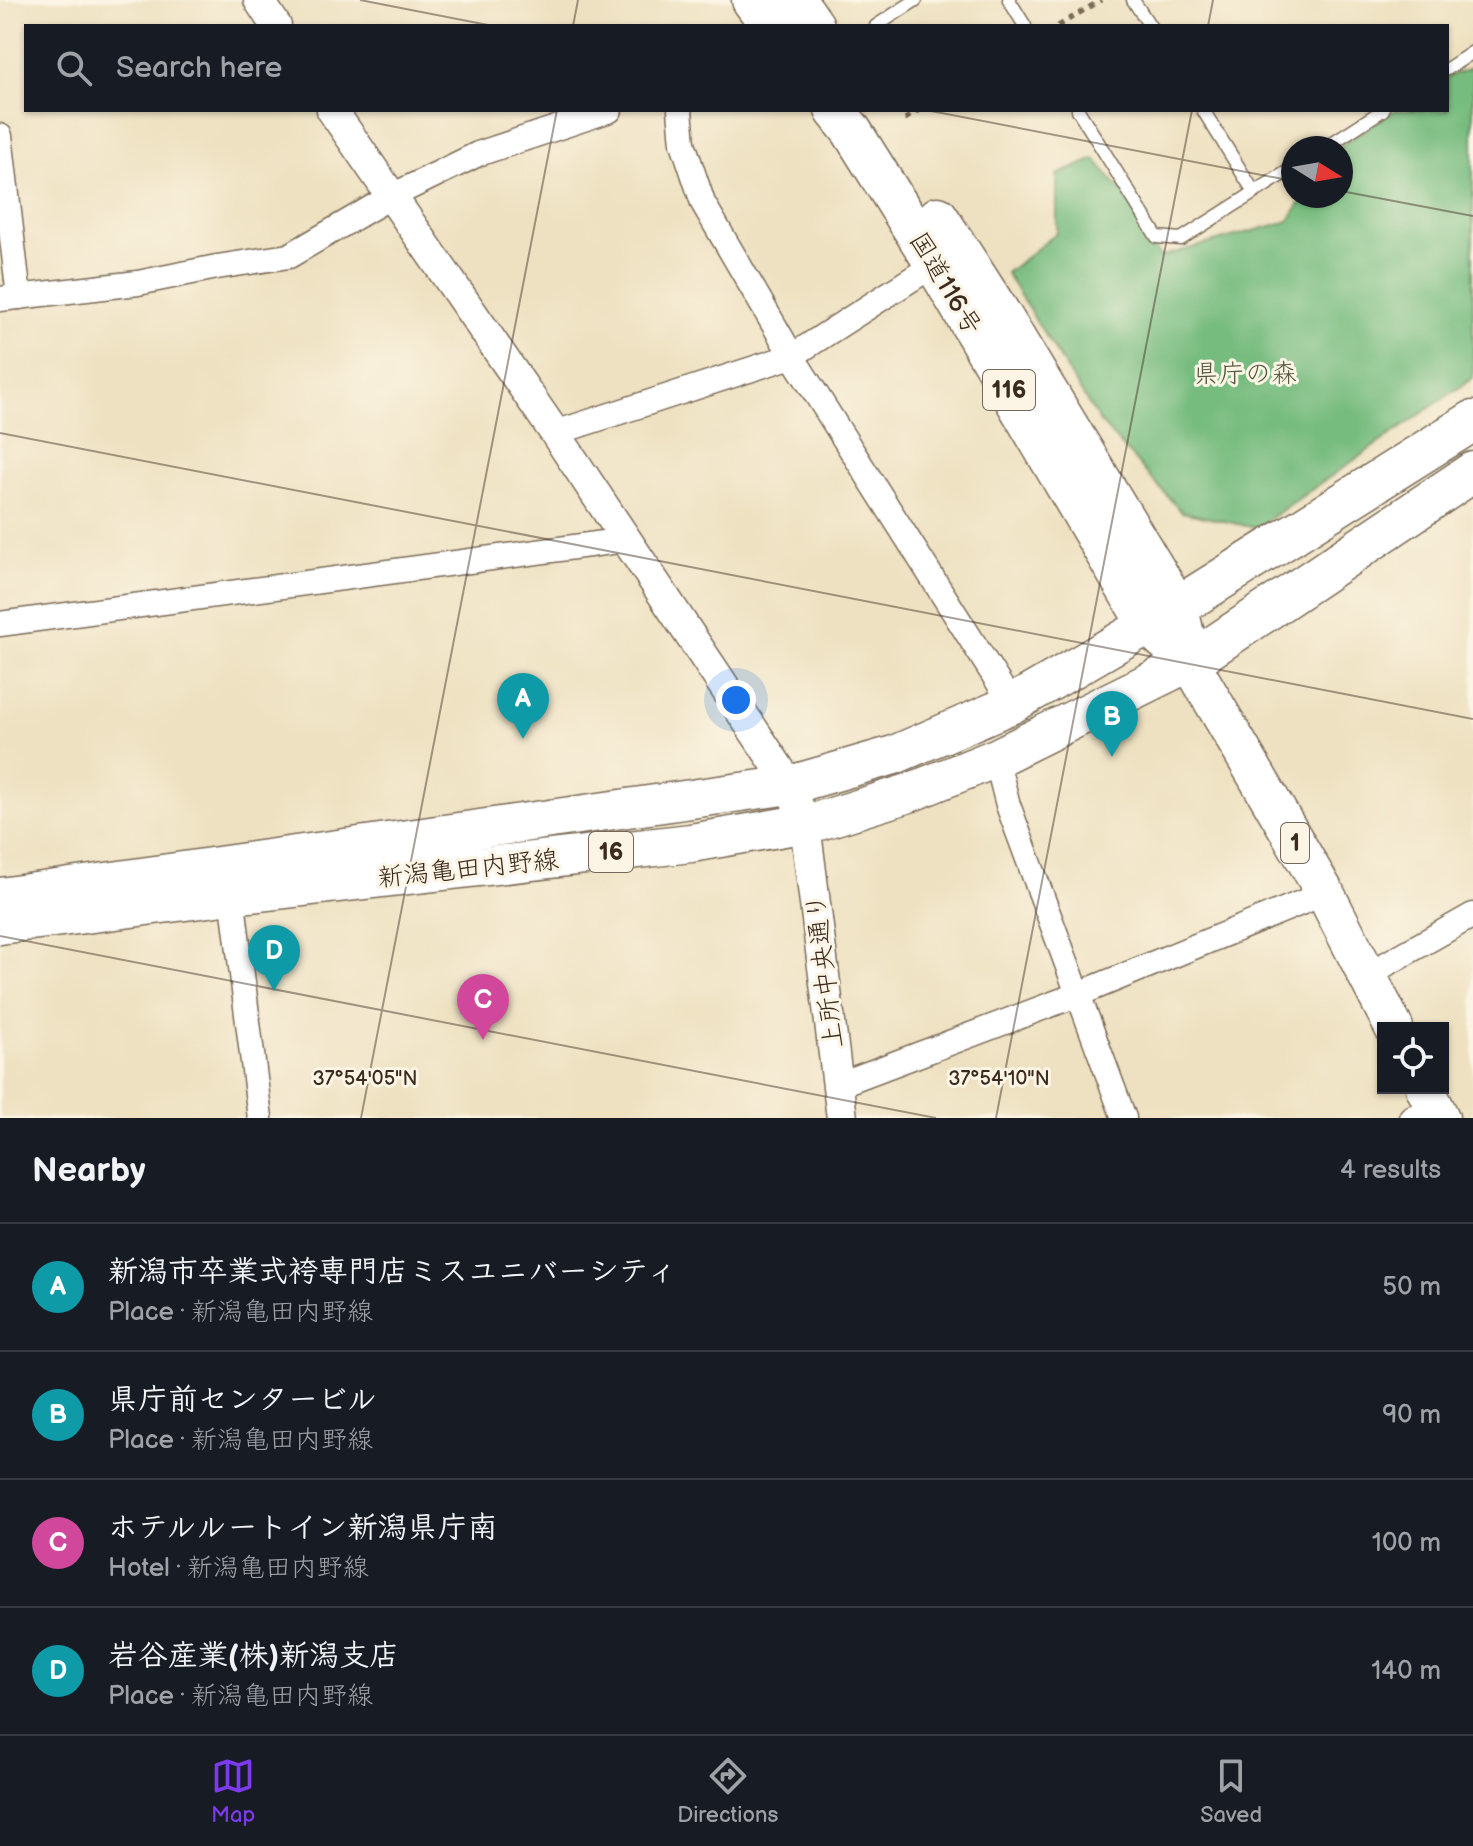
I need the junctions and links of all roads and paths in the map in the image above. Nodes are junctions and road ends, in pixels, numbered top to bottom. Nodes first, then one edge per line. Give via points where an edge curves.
1 (259, 0) edge
2 (752, 0) edge
3 (796, 0) edge
4 (916, 0) edge
5 (1009, 0) edge
6 (1101, 0) edge
7 (1133, 0) edge
8 (275, 24) edge
9 (770, 24) edge
10 (813, 24) edge
11 (879, 24) edge
12 (1024, 24) edge
13 (1061, 24) edge
14 (1149, 24) edge
15 (1473, 52) edge
16 (1449, 68) edge
17 (333, 112) edge
18 (604, 112) edge
19 (680, 112) edge
20 (837, 112) edge
21 (1079, 112) edge
22 (1204, 112) edge
23 (1380, 112) edge
24 (887, 114) edge
25 (0, 136) edge
26 (1343, 136) edge
27 (1281, 175) edge
28 (1254, 192) junction
29 (390, 197) junction
30 (935, 264) junction
31 (10, 298) edge
32 (792, 356) junction
33 (1473, 421) edge
34 (555, 433) junction
35 (1473, 472) edge
36 (626, 540) junction
37 (1163, 616) junction
38 (0, 624) edge
39 (1190, 662) junction
40 (1012, 704) junction
41 (996, 758) junction
42 (790, 785) junction
43 (805, 824) junction
44 (1325, 893) junction
45 (232, 895) junction
46 (0, 897) edge
47 (1473, 915) edge
48 (0, 925) edge
49 (1367, 975) junction
50 (1079, 994) junction
51 (1391, 1022) edge
52 (838, 1085) junction
53 (260, 1118) edge
54 (842, 1118) edge
55 (1124, 1118) edge

1 - 8 street
2 - 9 highway
3 - 10 highway
4 - 11 lane
5 - 12 lane
6 - 13 path
7 - 14 lane
15 - 16 lane
17 - 29 street, 上所中央通り
18 - 29 street via 478,154
19 - 32 street via 683,143 703,203
20 - 30 highway, 国道116号 / 116
21 - 28 lane via 1157,237 1181,239
22 - 28 lane
23 - 26 lane
24 - 37 highway, 国道116号 / 116
25 - 31 street
27 - 28 lane
29 - 31 street via 289,256 138,283
29 - 34 street, 上所中央通り
30 - 32 street
30 - 37 highway, 国道116号 / 116
32 - 34 street
32 - 40 street
33 - 37 highway
34 - 36 street, 上所中央通り
35 - 39 highway
36 - 38 street
36 - 42 street, 上所中央通り
37 - 39 highway, 国道116号 / 116
37 - 40 main road, 新潟亀田内野線 / 16
39 - 41 main road, 新潟亀田内野線 / 16
39 - 44 main road, 1
40 - 42 main road, 新潟亀田内野線 / 16 via 894,755
41 - 43 main road, 新潟亀田内野線 / 16 via 909,793
41 - 50 street via 1008,805
42 - 43 street, 上所中央通り
42 - 46 main road, 新潟亀田内野線 / 16
43 - 45 main road, 新潟亀田内野線 / 16 via 691,843
43 - 52 street, 上所中央通り
44 - 49 main road, 1
44 - 50 street
45 - 48 main road, 新潟亀田内野線 / 16
45 - 53 street
47 - 49 street
49 - 51 main road, 1
50 - 52 street
50 - 55 street
52 - 54 street, 上所中央通り

